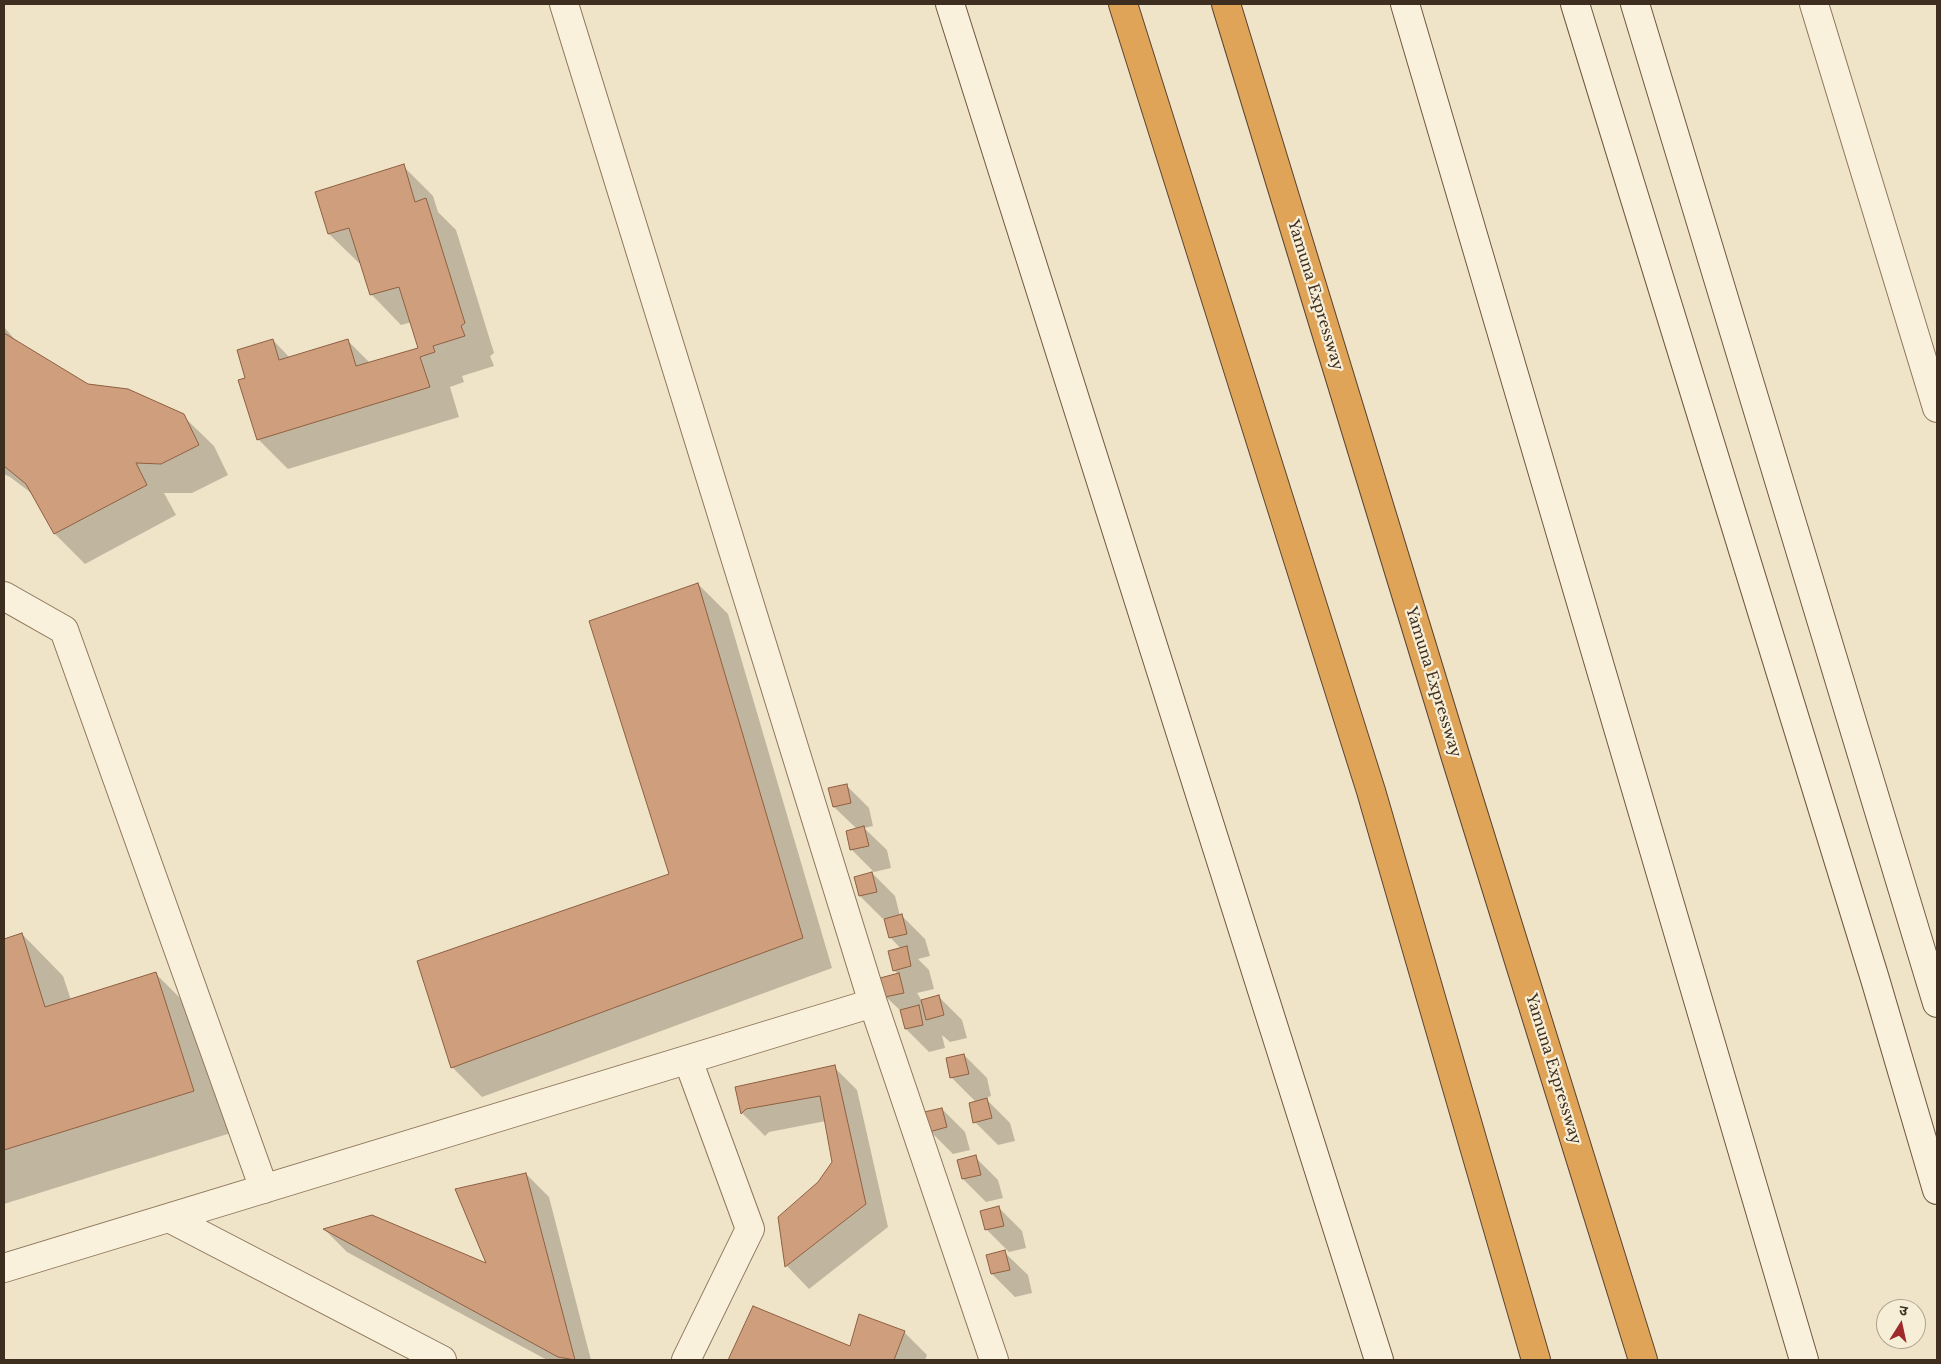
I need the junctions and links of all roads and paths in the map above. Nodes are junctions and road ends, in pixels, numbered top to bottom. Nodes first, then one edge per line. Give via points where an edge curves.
1 (564, 4) edge
2 (950, 4) edge
3 (1123, 4) edge
4 (1226, 4) edge
5 (1405, 4) edge
6 (1576, 4) edge
7 (1635, 4) edge
8 (1814, 4) edge
9 (1937, 408) edge
10 (4, 596) edge
11 (1937, 1002) edge
12 (873, 1003) junction
13 (688, 1060) junction
14 (264, 1189) junction
15 (1937, 1190) edge
16 (169, 1218) junction
17 (4, 1268) edge
18 (442, 1360) edge
19 (686, 1360) edge
20 (994, 1360) edge
21 (1378, 1360) edge
22 (1536, 1360) edge
23 (1643, 1360) edge
24 (1804, 1360) edge

1 - 12 street
2 - 21 street
3 - 22 highway via 1368,781
4 - 23 highway, Yamuna Expressway
5 - 24 street
6 - 15 street
7 - 11 street
8 - 9 street
10 - 14 street via 64,630
12 - 13 street
12 - 20 street
13 - 14 street
13 - 19 street via 750,1229
14 - 16 street
16 - 17 street
16 - 18 street

